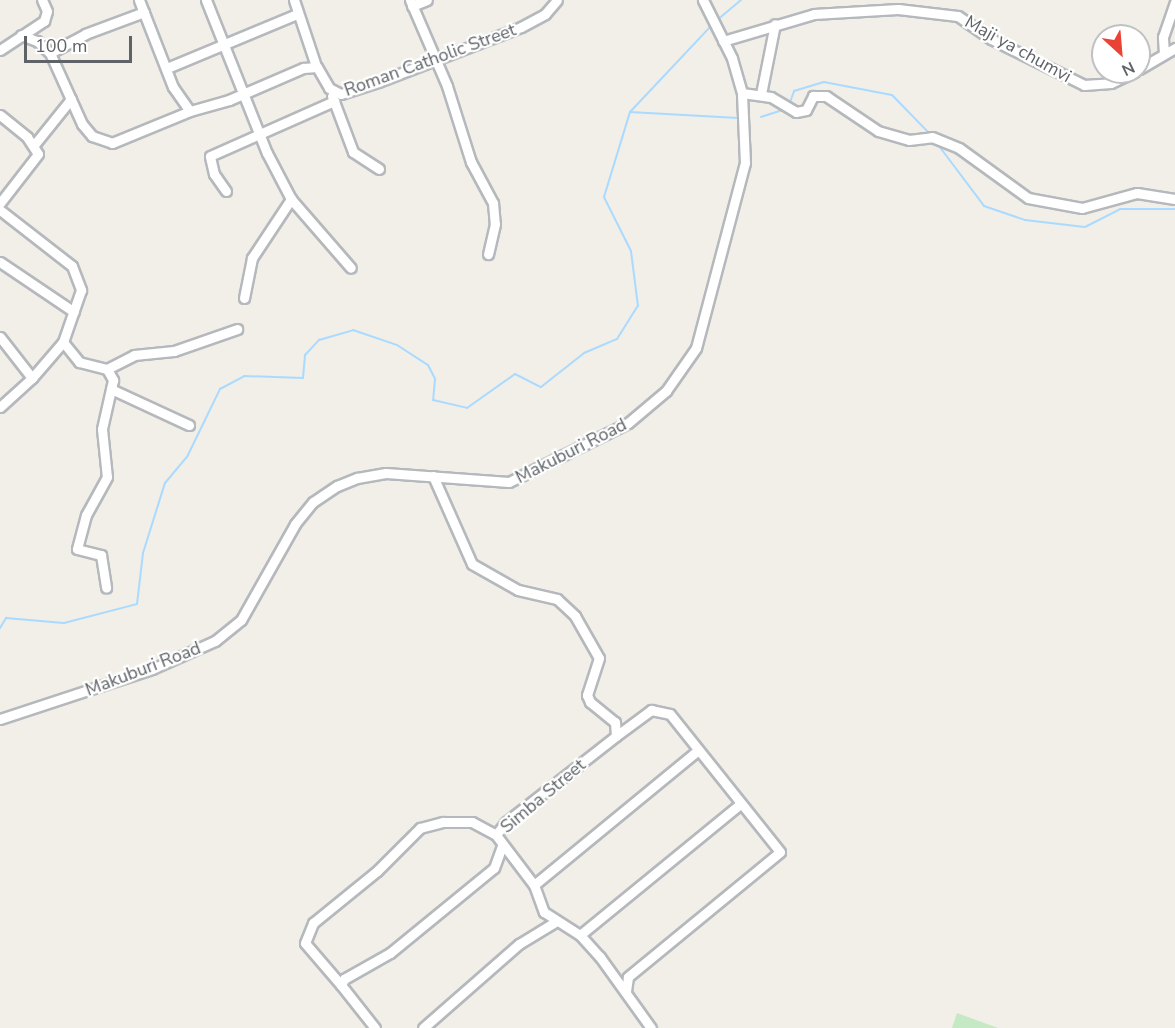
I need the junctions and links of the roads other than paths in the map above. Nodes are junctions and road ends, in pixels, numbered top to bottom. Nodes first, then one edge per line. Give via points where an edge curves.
1 (42, 0) edge
2 (139, 0) edge
3 (206, 0) edge
4 (294, 0) edge
5 (427, 0) edge
6 (543, 0) edge
7 (557, 0) edge
8 (703, 0) edge
9 (1175, 2) edge
10 (411, 3) edge
11 (548, 11) junction
12 (144, 12) junction
13 (297, 14) junction
14 (775, 24) junction
15 (21, 35) junction
16 (723, 41) junction
17 (223, 45) junction
18 (1175, 48) edge
19 (0, 50) edge
20 (50, 53) junction
21 (1164, 53) junction
22 (435, 58) junction
23 (1151, 61) edge
24 (315, 66) junction
25 (167, 68) junction
26 (1098, 84) edge
27 (329, 88) junction
28 (241, 93) junction
29 (742, 93) junction
30 (762, 94) junction
31 (72, 99) junction
32 (334, 101) junction
33 (190, 111) junction
34 (0, 115) edge
35 (261, 136) junction
36 (34, 145) junction
37 (379, 169) dead end
38 (226, 191) dead end
39 (291, 199) junction
40 (1175, 199) edge
41 (0, 203) edge
42 (0, 210) edge
43 (488, 254) dead end
44 (0, 262) edge
45 (351, 268) dead end
46 (244, 298) dead end
47 (74, 312) junction
48 (237, 329) dead end
49 (0, 337) edge
50 (63, 342) junction
51 (107, 369) junction
52 (33, 378) junction
53 (111, 389) junction
54 (0, 406) edge
55 (189, 425) dead end
56 (433, 476) junction
57 (106, 588) dead end
58 (0, 719) edge
59 (616, 735) junction
60 (697, 751) junction
61 (739, 805) junction
62 (496, 835) junction
63 (502, 846) junction
64 (534, 885) junction
65 (555, 922) junction
66 (580, 936) junction
67 (341, 985) junction
68 (626, 994) junction
69 (375, 1028) edge
70 (423, 1028) edge
71 (651, 1028) edge

1 - 15 street via 47,11 44,21
2 - 12 street
3 - 17 street
4 - 13 street, Roman Catholic Street
5 - 10 street
6 - 11 street
7 - 11 street, Roman Catholic Street
8 - 16 street, Makuburi Road
9 - 21 street via 1163,38
10 - 22 street
11 - 22 street, Roman Catholic Street via 493,40
12 - 20 street via 85,34
12 - 25 street
13 - 17 street
13 - 24 street, Roman Catholic Street
14 - 16 street, Maji ya chumvi
14 - 26 street, Maji ya chumvi via 832,10 943,12 964,19 991,39 1084,85
14 - 30 street
15 - 19 street
15 - 20 street via 37,41
16 - 29 street, Makuburi Road
17 - 25 street
17 - 28 street
18 - 21 street
20 - 31 street
21 - 23 street
22 - 27 street, Roman Catholic Street via 341,94
22 - 43 street via 471,162 493,203 495,224
24 - 27 street, Roman Catholic Street
24 - 28 street via 291,70
25 - 33 street via 173,87
27 - 32 street
28 - 33 street
28 - 35 street
29 - 30 street
29 - 56 street, Makuburi Road via 747,140 743,172 696,348 681,375 647,410 628,423 509,482
30 - 40 street via 796,112 806,110 813,96 821,94 878,131 909,140 938,138 964,151 1028,198 1082,208 1137,194
31 - 33 street via 82,124 92,136 112,142
31 - 36 street
32 - 35 street
32 - 37 street via 353,152
34 - 36 street
35 - 38 street via 209,157 214,174
35 - 39 street
36 - 41 street via 37,159
39 - 45 street
39 - 46 street via 252,258
42 - 47 street via 72,266 81,290
44 - 47 street
47 - 50 street
48 - 51 street via 174,351 134,355
49 - 52 street
50 - 51 street via 79,362
50 - 52 street
51 - 53 street via 113,380
52 - 54 street
53 - 55 street
53 - 57 street via 102,429 106,482 86,515 78,549 100,555
56 - 58 street, Makuburi Road via 386,473 336,486 314,502 295,524 241,620 215,641 152,669
56 - 59 street via 466,557 510,587 546,594 564,604 588,634 599,663 587,695 615,722
59 - 60 street, Simba Street via 658,709 670,714
59 - 62 street, Simba Street via 506,822
60 - 61 street
60 - 64 street
61 - 66 street
61 - 68 street via 780,852 628,977
62 - 63 street, Simba Street
62 - 67 street via 472,822 443,822 420,828 377,871 313,923 305,943
63 - 64 street, Simba Street
63 - 67 street via 494,868 390,953 348,976
64 - 65 street, Simba Street via 540,906
65 - 66 street, Simba Street
65 - 70 street via 519,944
66 - 68 street, Simba Street
67 - 69 street
68 - 71 street, Simba Street

